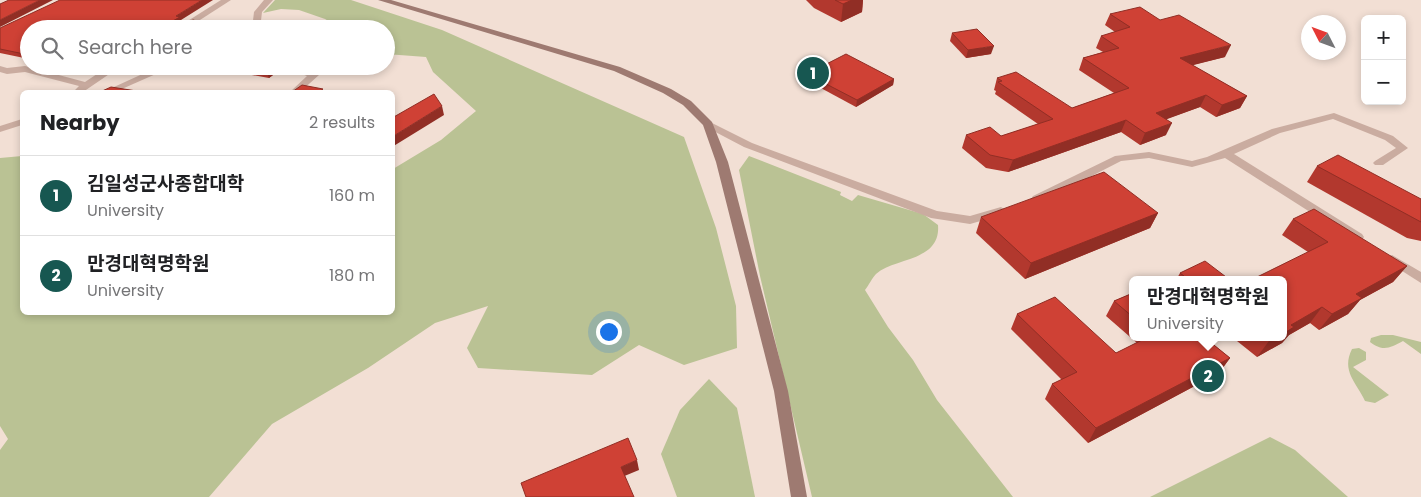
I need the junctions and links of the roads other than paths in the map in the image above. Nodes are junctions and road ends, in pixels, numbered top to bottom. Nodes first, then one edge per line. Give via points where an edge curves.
1 (227, 0) edge
2 (269, 0) edge
3 (382, 0) edge
4 (194, 20) edge
5 (257, 20) edge
6 (0, 69) edge
7 (20, 70) edge
8 (42, 75) edge
9 (103, 75) edge
10 (148, 75) edge
11 (314, 75) edge
12 (82, 89) edge
13 (113, 90) edge
14 (297, 90) edge
15 (20, 123) edge
16 (708, 124) junction
17 (0, 129) edge
18 (1227, 154) junction
19 (1379, 163) dead end
20 (1029, 202) edge
21 (1012, 207) edge
22 (1365, 241) edge
23 (1381, 252) edge
24 (1421, 278) edge
25 (799, 497) edge

1 - 4 street
2 - 5 street via 258,12
3 - 16 main road via 617,69 674,95
6 - 7 street
8 - 12 street
9 - 12 street
10 - 13 street
11 - 14 street
15 - 17 street
16 - 21 street via 748,145 934,215 970,220
16 - 25 main road via 722,162 781,391
18 - 19 street via 1276,131 1334,116 1389,138 1403,148
18 - 20 street via 1192,164 1149,155 1119,158
18 - 22 street
23 - 24 street

